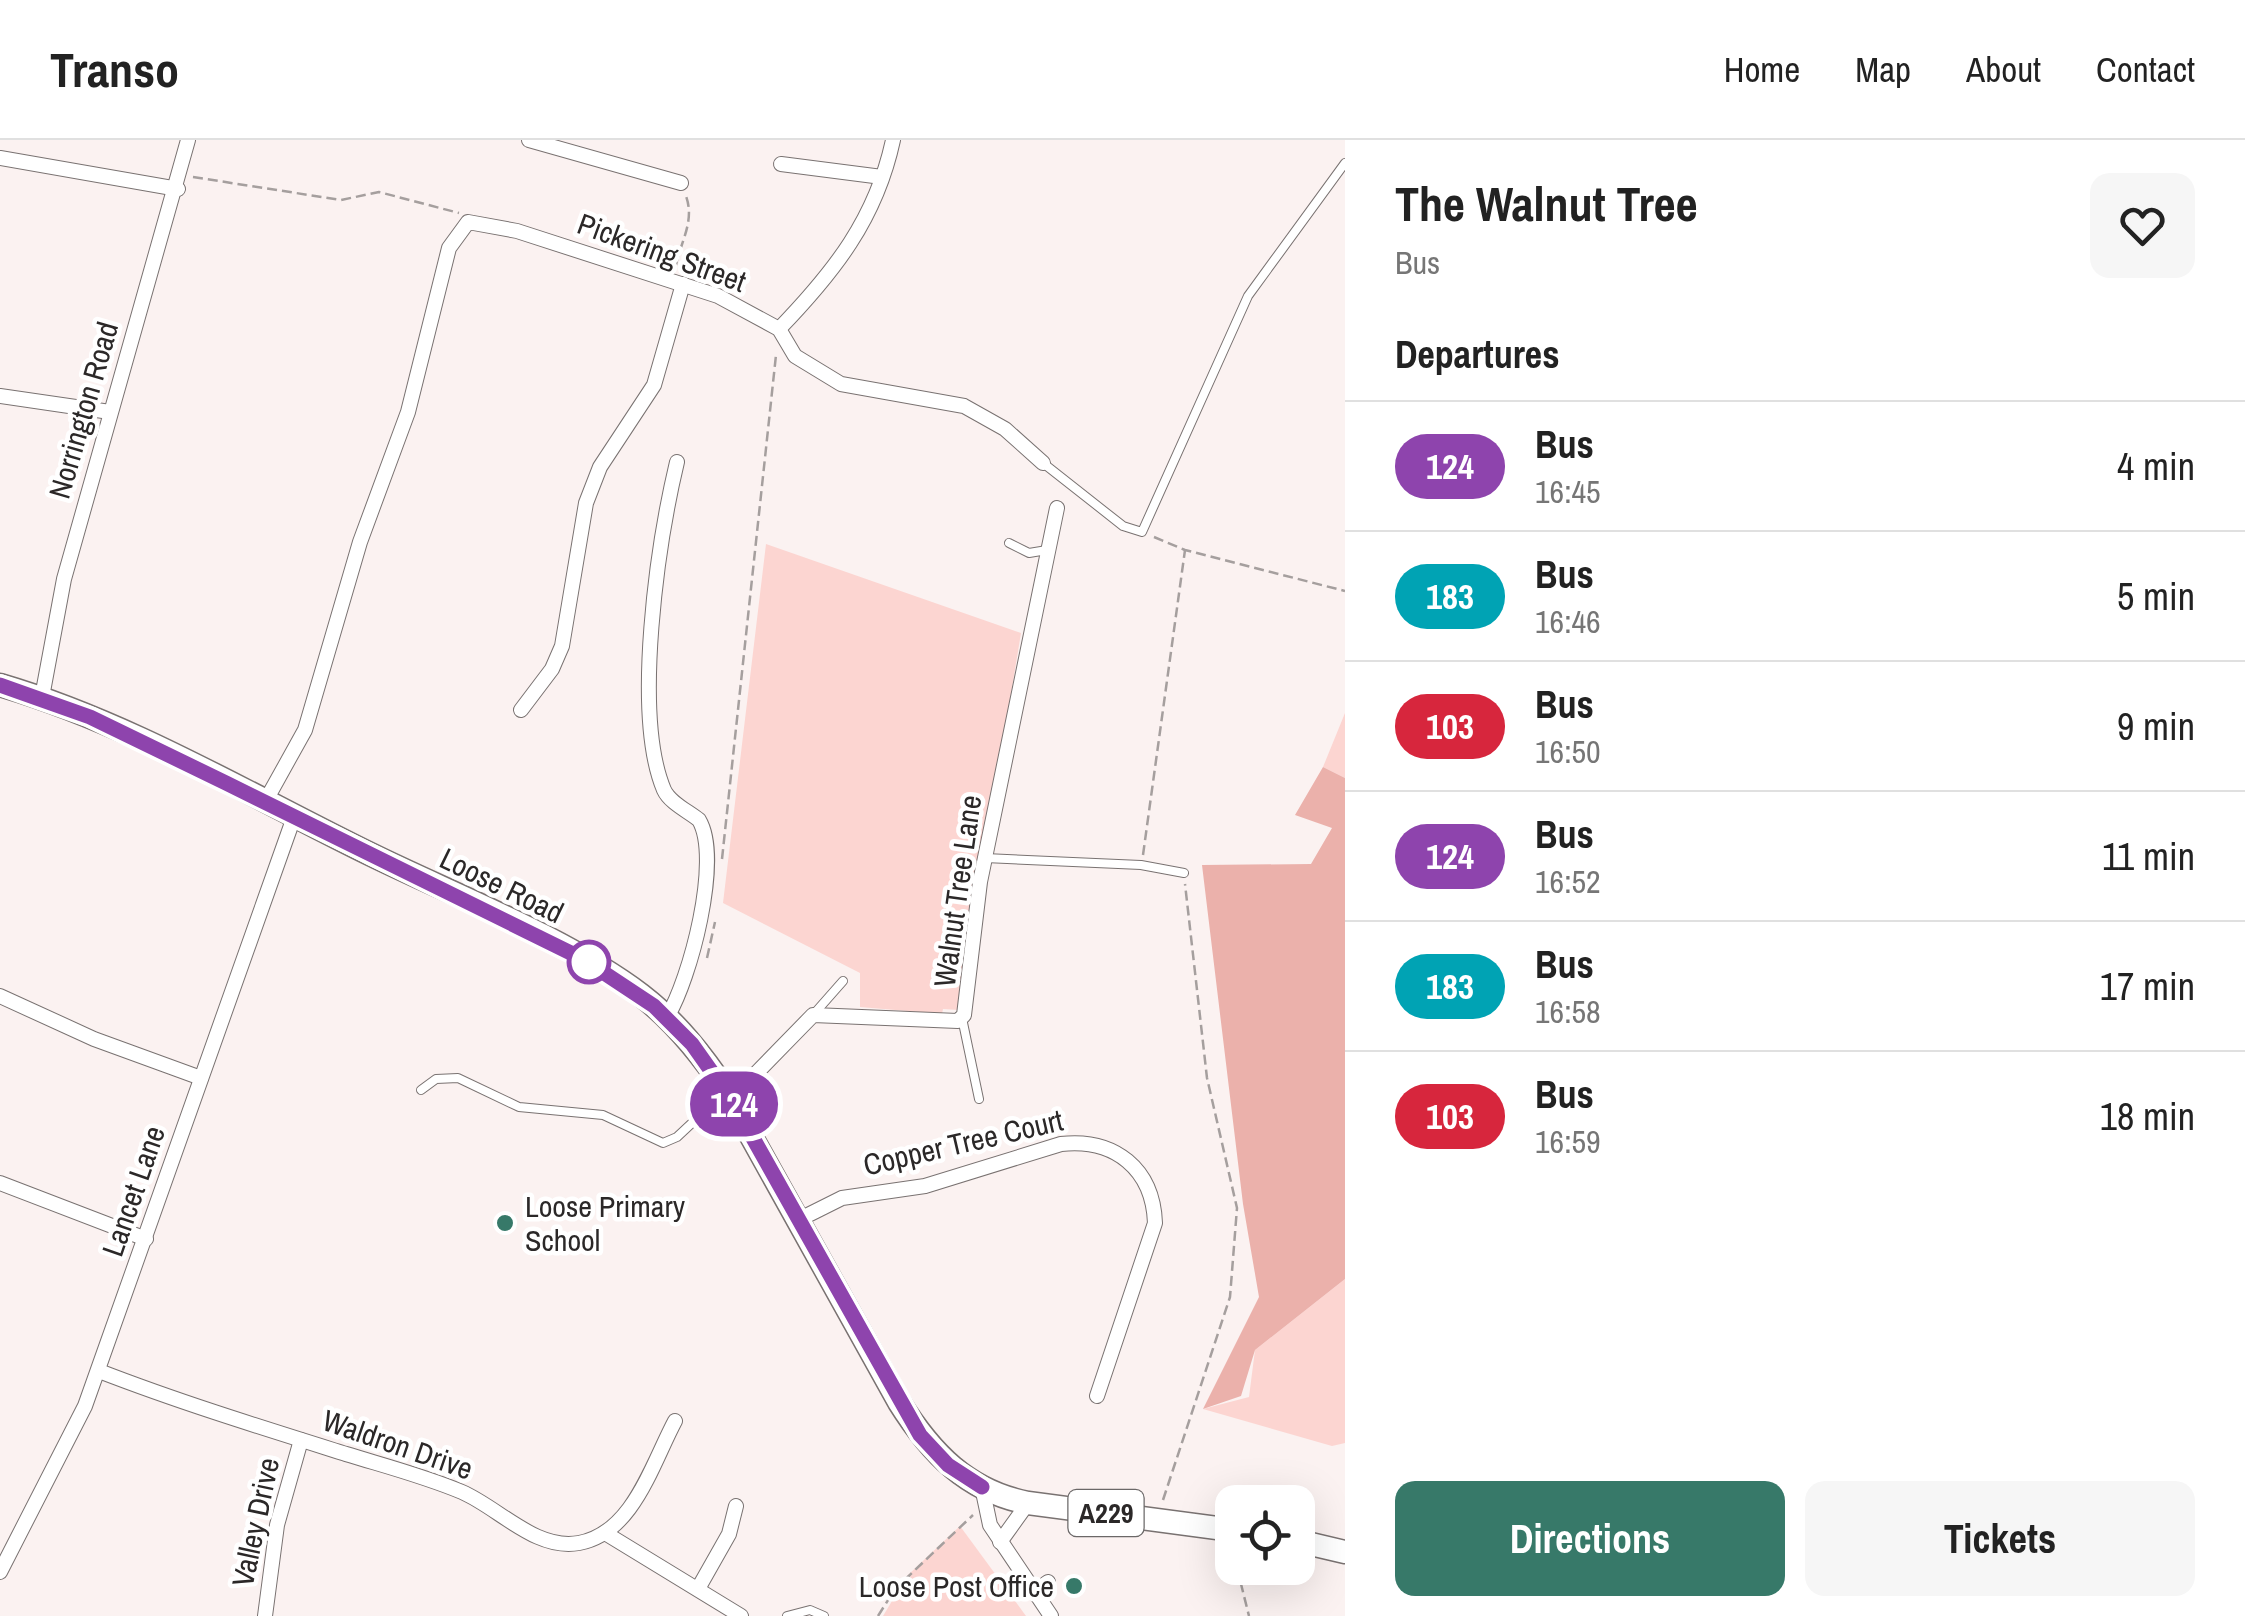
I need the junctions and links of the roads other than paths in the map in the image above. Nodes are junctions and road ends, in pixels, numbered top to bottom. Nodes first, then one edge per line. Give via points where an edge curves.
1 (188, 140) edge
2 (529, 140) edge
3 (895, 141) edge
4 (0, 158) edge
5 (1345, 163) edge
6 (781, 164) dead end
7 (882, 177) junction
8 (180, 182) junction
9 (681, 184) road end
10 (678, 282) junction
11 (779, 329) junction
12 (0, 396) edge
13 (110, 412) junction
14 (678, 462) dead end
15 (1043, 463) joint
16 (1057, 508) dead end
17 (1010, 543) dead end
18 (1047, 550) junction
19 (0, 685) edge
20 (42, 697) junction
21 (522, 710) dead end
22 (265, 802) junction
23 (294, 816) junction
24 (985, 858) junction
25 (1184, 873) road end
26 (843, 980) dead end
27 (0, 996) edge
28 (813, 1015) junction
29 (667, 1017) junction
30 (962, 1018) junction
31 (201, 1078) junction
32 (421, 1090) dead end
33 (728, 1095) junction
34 (979, 1099) dead end
35 (0, 1183) edge
36 (798, 1220) junction
37 (146, 1238) junction
38 (99, 1371) junction
39 (1097, 1396) dead end
40 (674, 1422) dead end
41 (301, 1440) junction
42 (982, 1487) junction
43 (1028, 1503) junction
44 (736, 1506) dead end
45 (1215, 1528) edge
46 (605, 1533) junction
47 (1000, 1542) junction
48 (1315, 1544) edge
49 (1345, 1552) edge
50 (0, 1572) edge
51 (1048, 1582) dead end
52 (699, 1587) junction
53 (1034, 1593) junction
54 (265, 1616) edge
55 (741, 1616) edge
56 (787, 1616) edge
57 (824, 1616) edge
58 (1051, 1616) edge

1 - 8 street, Norrington Road
2 - 9 street
3 - 7 street
4 - 8 street
5 - 15 lane, Pickering Street via 1248,296 1142,532 1095,506
6 - 7 street
7 - 11 street via 847,253
8 - 13 street, Norrington Road
10 - 11 street, Pickering Street
10 - 21 street via 654,385 600,467 586,503 562,646
10 - 22 street, Pickering Street via 468,222 449,248 408,412 360,542 305,730
11 - 15 street, Pickering Street via 794,356 841,384 964,406 1005,429
12 - 13 street
13 - 20 street, Norrington Road via 64,579
14 - 29 street via 652,622 652,729 663,787 699,820 706,853 688,975
16 - 18 street, Walnut Tree Lane
17 - 18 lane via 1029,552
18 - 24 street, Walnut Tree Lane
19 - 20 highway, Loose Road / A229
20 - 22 highway, Loose Road / A229
22 - 23 highway, Loose Road / A229
23 - 29 highway, Loose Road / A229 via 583,959
23 - 31 street, Lancet Lane
24 - 25 lane
24 - 30 street, Walnut Tree Lane
26 - 28 lane
27 - 31 street
28 - 30 street, Walnut Tree Lane
28 - 33 street
29 - 33 highway, Loose Road / A229
30 - 34 lane
31 - 37 street, Lancet Lane
32 - 33 lane via 436,1079 458,1078 518,1106 604,1115 664,1143
33 - 36 highway, Loose Road / A229
35 - 37 street
36 - 39 street, Copper Tree Court via 842,1198 925,1186 1062,1144 1118,1154 1146,1180 1155,1222
36 - 42 highway, Loose Road / A229 via 920,1435
37 - 38 street, Lancet Lane
38 - 41 street, Waldron Drive
38 - 50 street, Lancet Lane
40 - 46 street via 629,1508
41 - 46 street, Waldron Drive via 439,1482 548,1541 581,1543
41 - 54 street, Valley Drive via 273,1541
42 - 43 highway, A229
42 - 47 street via 984,1511
43 - 45 highway, A229
43 - 47 street
44 - 52 street via 729,1534
46 - 52 street
47 - 53 street
48 - 49 highway
51 - 53 street
52 - 55 street
53 - 58 street
56 - 57 lane via 810,1610

